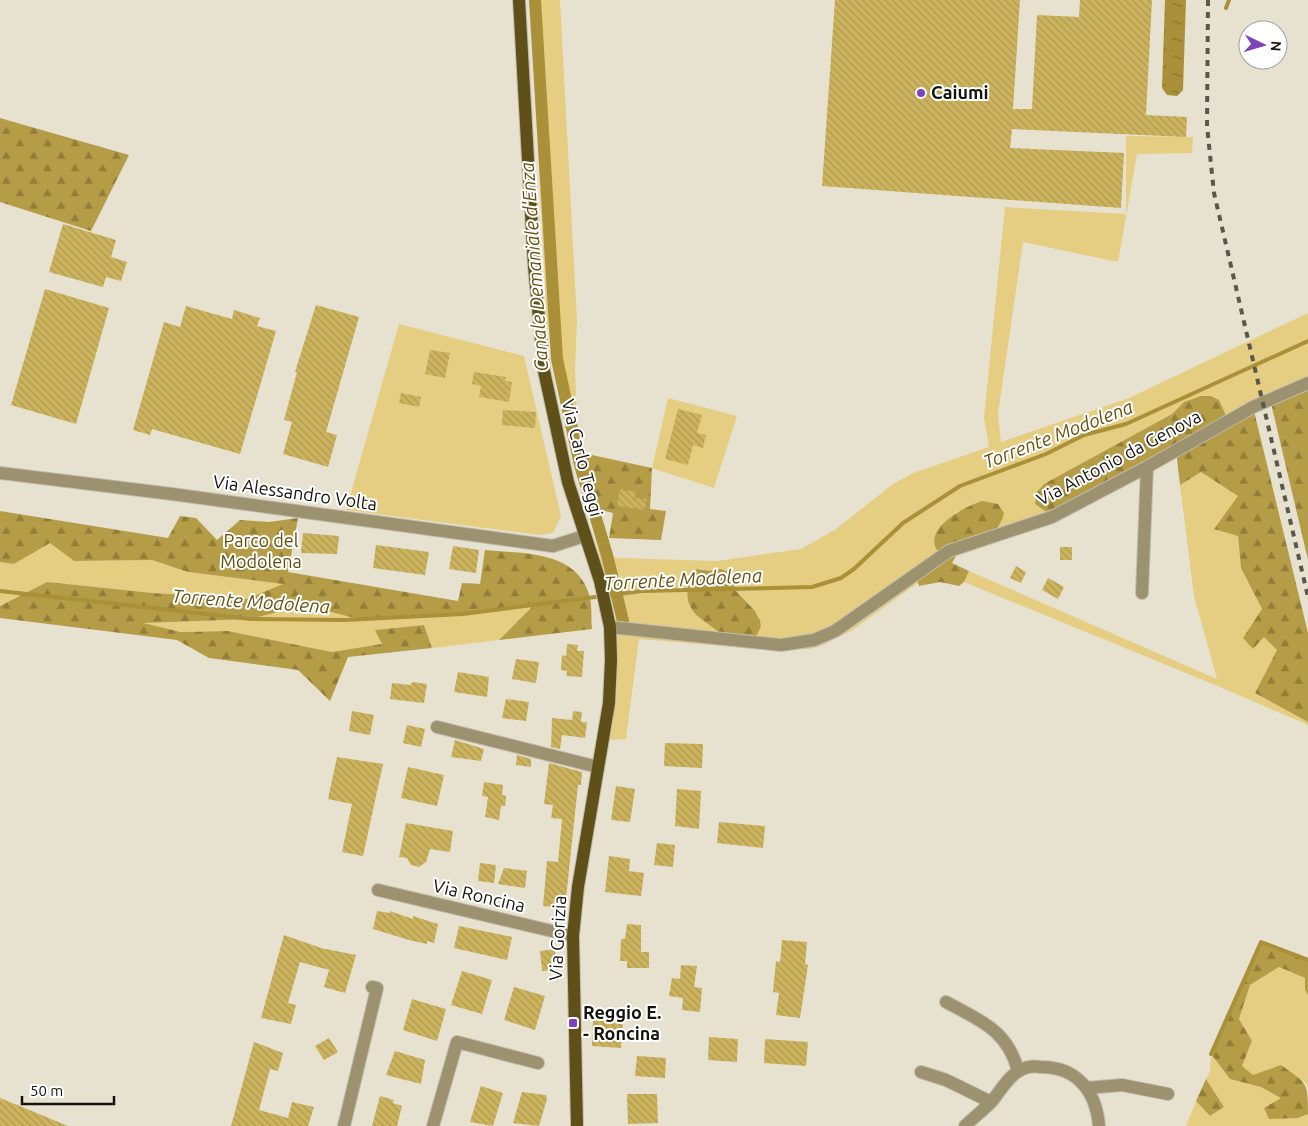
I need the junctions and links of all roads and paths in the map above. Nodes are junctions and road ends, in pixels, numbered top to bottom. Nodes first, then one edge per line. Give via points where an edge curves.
1 (519, 0) edge
2 (1308, 383) edge
3 (1147, 467) junction
4 (0, 473) edge
5 (584, 536) junction
6 (1142, 593) dead end
7 (610, 622) junction
8 (437, 727) dead end
9 (598, 766) junction
10 (378, 890) dead end
11 (573, 936) junction
12 (372, 987) dead end
13 (946, 1002) dead end
14 (538, 1063) dead end
15 (1018, 1071) junction
16 (921, 1072) dead end
17 (1086, 1088) junction
18 (1168, 1094) dead end
19 (991, 1102) junction
20 (575, 1122) edge
21 (344, 1126) edge
22 (433, 1126) edge
23 (965, 1126) edge
24 (1099, 1126) edge

1 - 5 main road, Via Carlo Teggi via 540,338 554,428
2 - 3 street, Via Antonio da Genova via 1253,407
3 - 6 street
3 - 7 street, Via Antonio da Genova via 1052,517 949,551 834,631 814,640 781,645
4 - 5 street, Via Alessandro Volta via 553,546
5 - 7 main road, Via Gorizia
7 - 9 main road, Via Gorizia via 609,703
8 - 9 street
9 - 11 main road, Via Gorizia
10 - 11 street, Via Roncina
11 - 20 main road, Via Gorizia
12 - 21 street via 377,988
13 - 15 street via 990,1026 1014,1056
14 - 22 street via 457,1042
15 - 17 street via 1033,1066 1068,1071
15 - 19 street
16 - 19 street
17 - 18 street via 1122,1085
17 - 24 street
19 - 23 street

